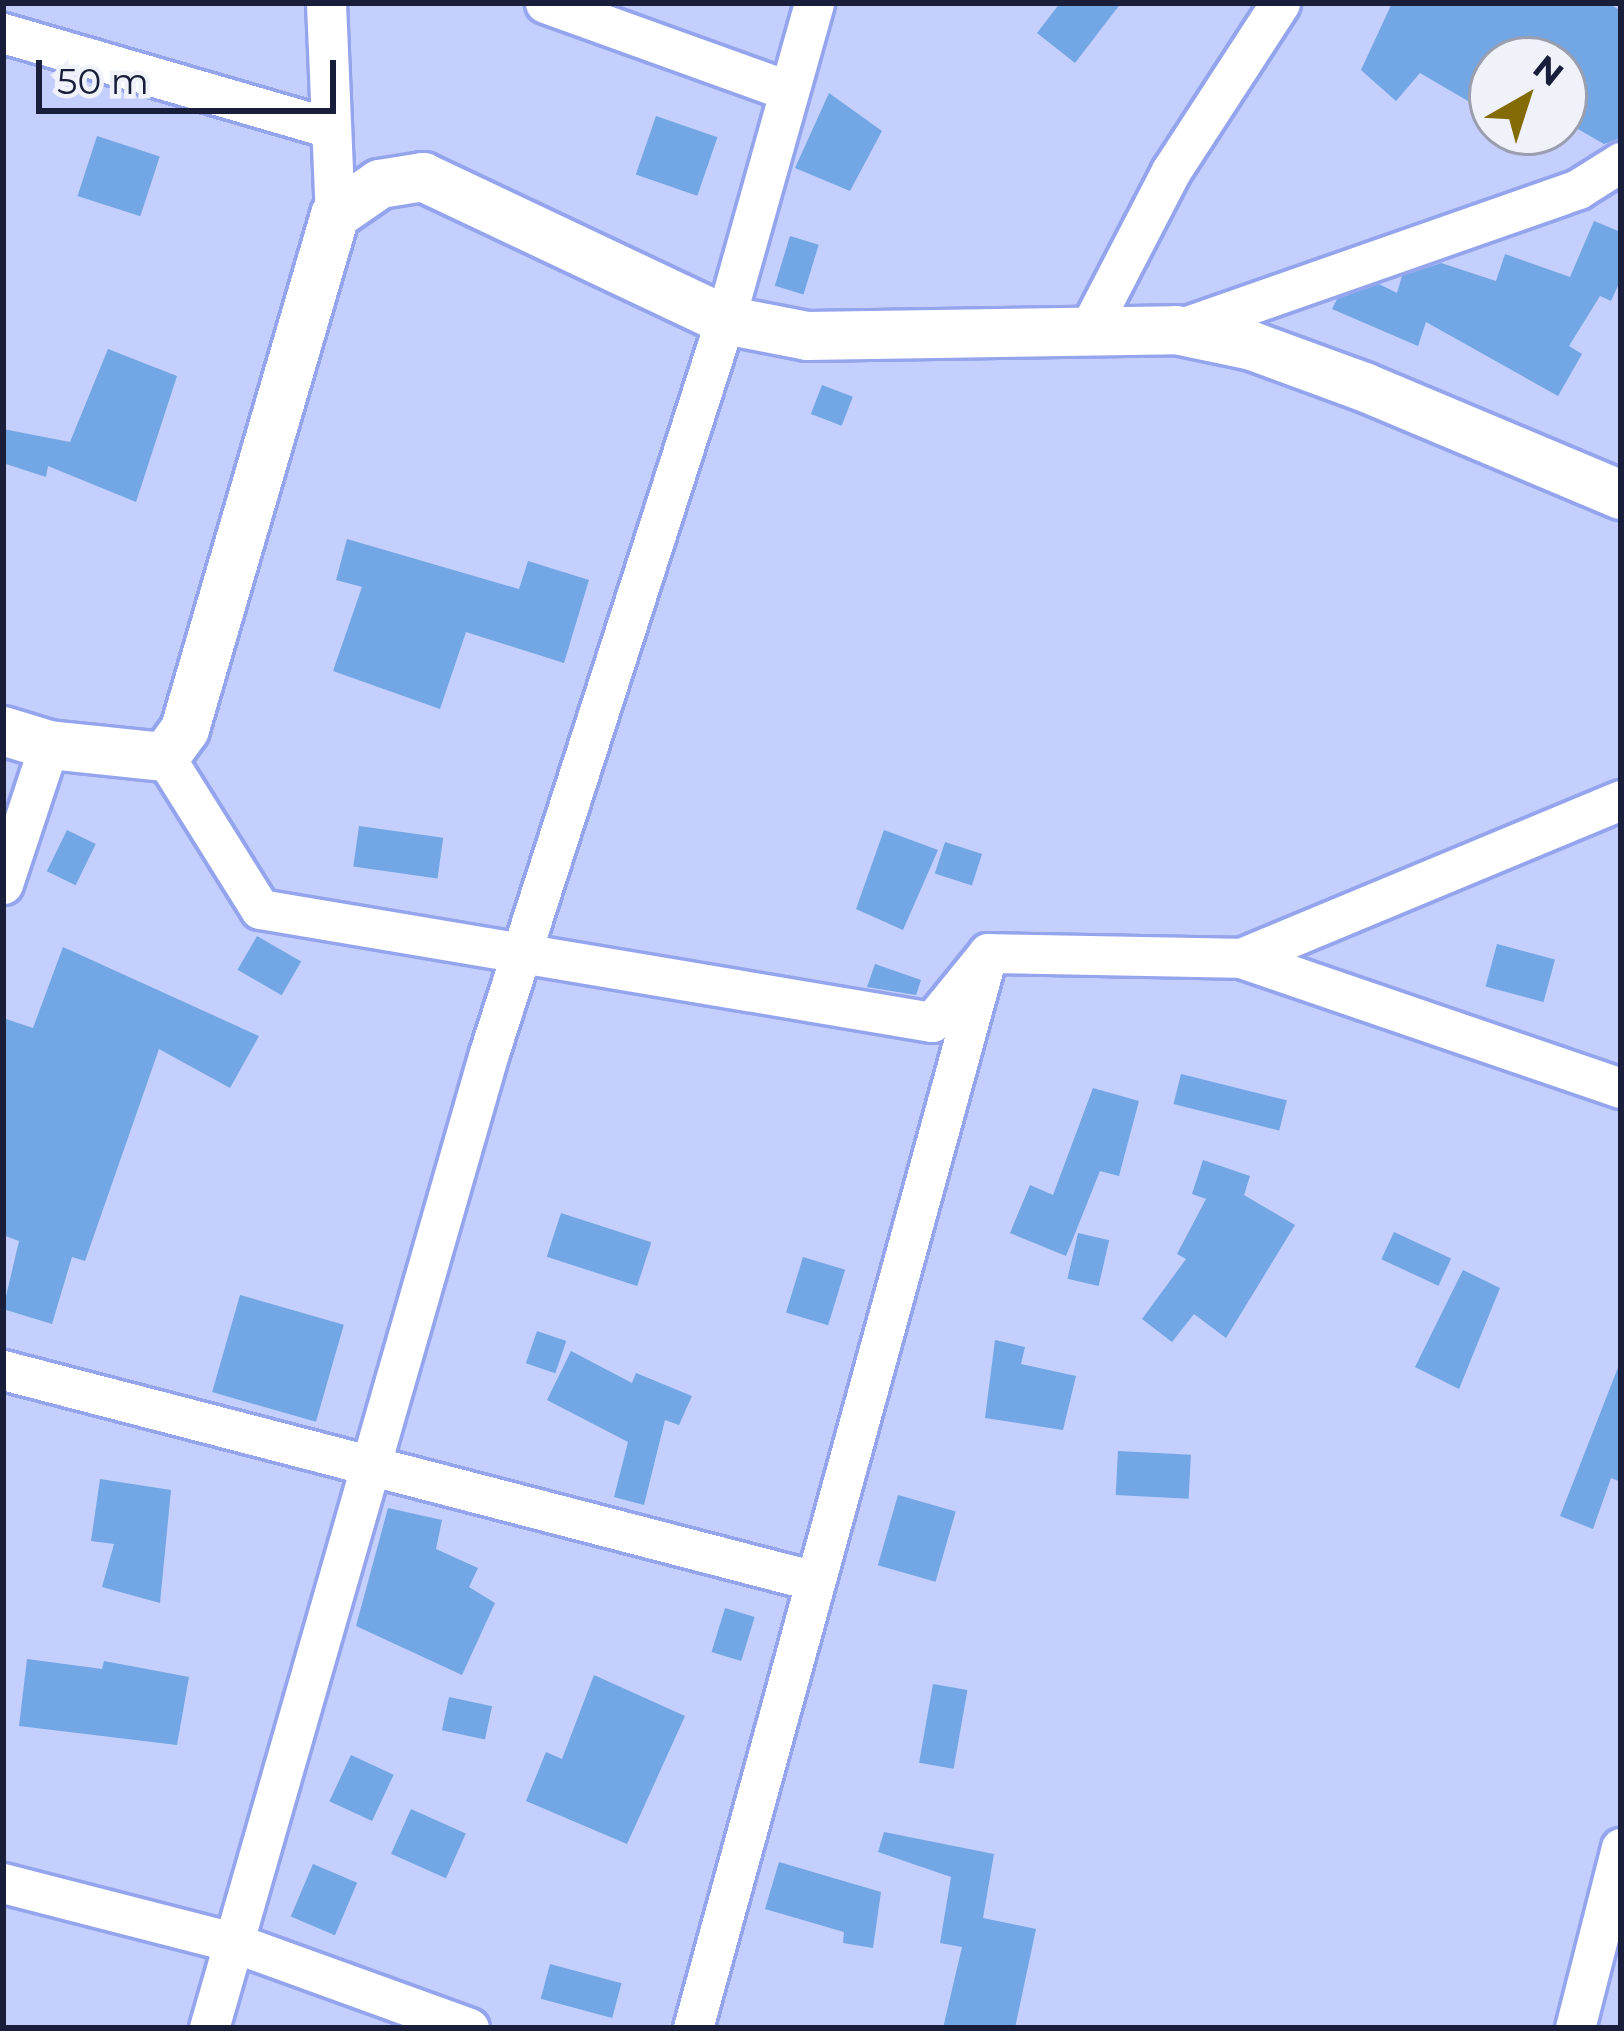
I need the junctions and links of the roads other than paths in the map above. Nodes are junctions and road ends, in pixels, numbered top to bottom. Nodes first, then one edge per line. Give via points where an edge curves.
1 (326, 3) edge
2 (545, 3) edge
3 (814, 3) edge
4 (1280, 3) edge
5 (3, 33) edge
6 (789, 91) junction
7 (331, 128) junction
8 (1621, 162) edge
9 (334, 214) junction
10 (725, 320) junction
11 (1176, 330) junction
12 (1086, 335) junction
13 (1621, 495) edge
14 (3, 730) edge
15 (50, 745) junction
16 (165, 757) junction
17 (1621, 800) edge
18 (3, 884) edge
19 (988, 953) junction
20 (521, 956) junction
21 (1241, 958) junction
22 (1621, 1088) edge
23 (3, 1370) edge
24 (370, 1465) junction
25 (815, 1581) junction
26 (1621, 1848) edge
27 (3, 1883) edge
28 (232, 1942) junction
29 (209, 2028) edge
30 (469, 2028) edge
31 (693, 2028) edge
32 (1574, 2028) edge

1 - 7 street
2 - 6 street
3 - 6 street
4 - 12 street via 1171,171
5 - 7 street
6 - 10 street
7 - 9 street
8 - 11 street via 1578,189
9 - 10 street via 380,184 424,177
9 - 16 street via 185,729
10 - 12 street via 807,337
10 - 20 street
11 - 12 street
11 - 13 street via 1252,346 1364,387
14 - 15 street
15 - 16 street
15 - 18 street
16 - 20 street via 260,909
17 - 21 street
19 - 20 street via 932,1022
19 - 21 street
19 - 25 street
20 - 24 street
21 - 22 street
23 - 24 street
24 - 25 street
24 - 28 street
25 - 31 street
26 - 32 street
27 - 28 street
28 - 29 street
28 - 30 street

